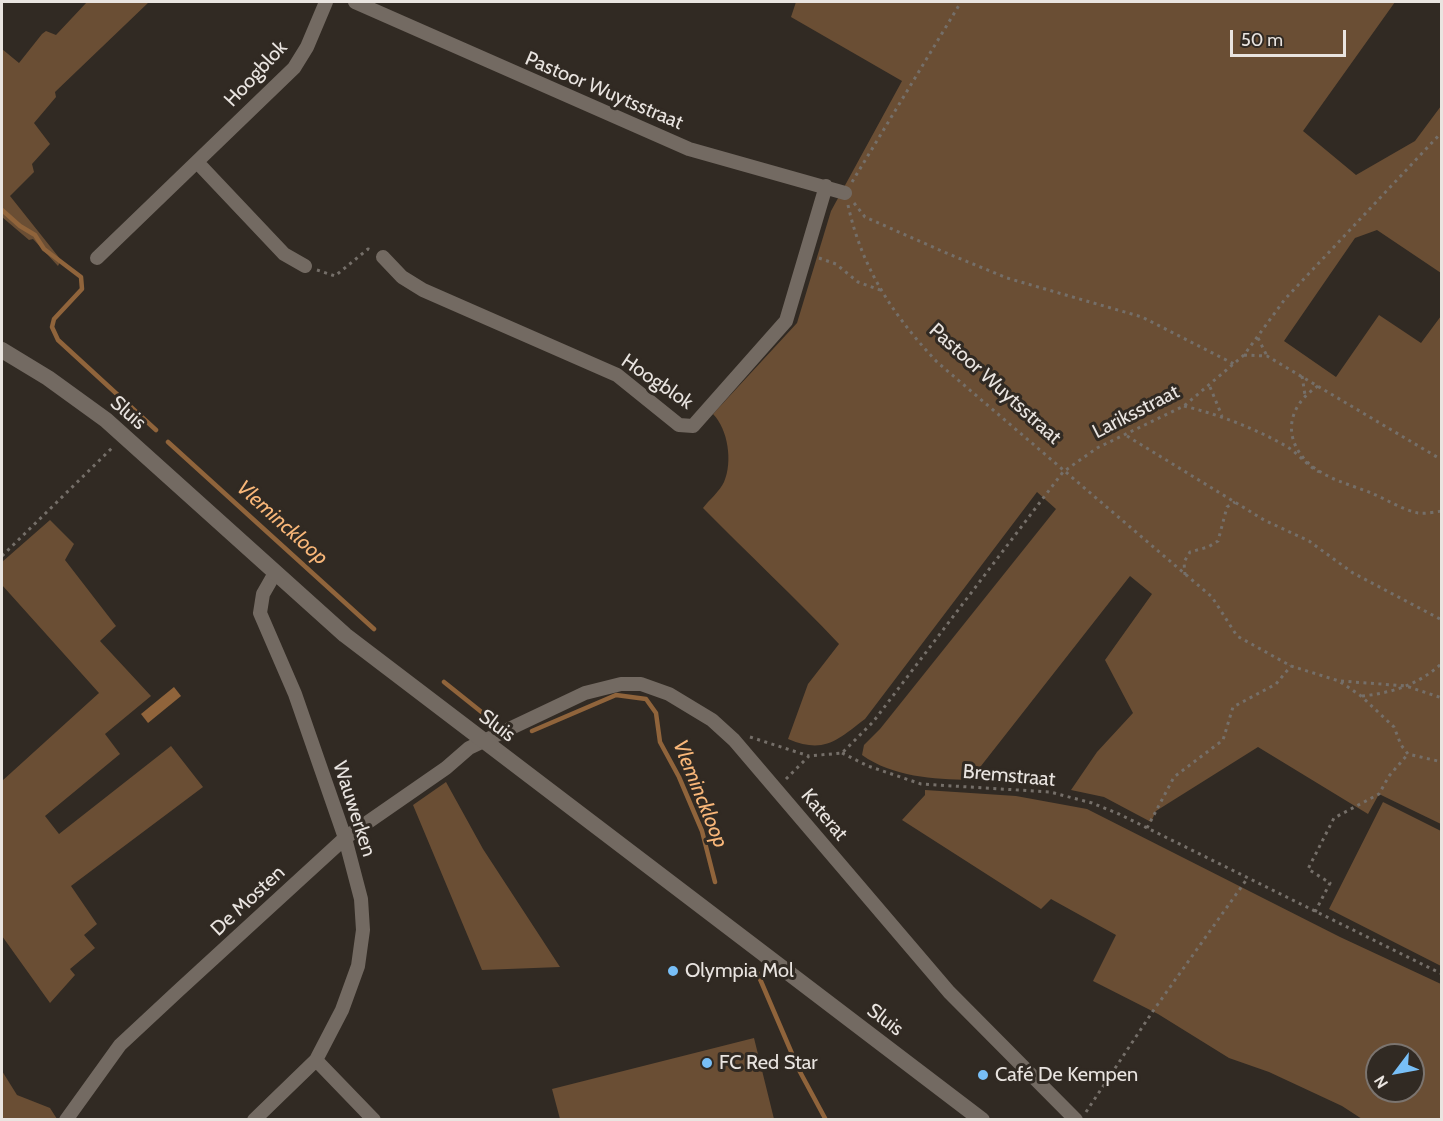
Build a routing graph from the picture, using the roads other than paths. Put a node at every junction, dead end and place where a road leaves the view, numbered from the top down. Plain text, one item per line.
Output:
1 (326, 2) edge
2 (355, 2) edge
3 (197, 162) junction
4 (826, 186) junction
5 (845, 193) road end
6 (383, 257) road end
7 (97, 258) dead end
8 (305, 266) road end
9 (2, 350) edge
10 (275, 573) junction
11 (483, 742) junction
12 (345, 838) junction
13 (316, 1060) junction
14 (66, 1119) edge
15 (254, 1119) edge
16 (374, 1119) edge
17 (982, 1119) edge
18 (1076, 1119) edge

1 - 3 street, Hoogblok
2 - 4 street, Pastoor Wuytsstraat
3 - 7 street, Hoogblok
3 - 8 street
4 - 5 street, Pastoor Wuytsstraat
4 - 6 street, Hoogblok
9 - 10 street, Sluis
10 - 11 street, Sluis
10 - 12 street, Wauwerken
11 - 12 street, De Mosten
11 - 17 street, Sluis
11 - 18 street, Katerat
12 - 13 street, Wauwerken
12 - 14 street, De Mosten
13 - 15 street, Wauwerken
13 - 16 street

